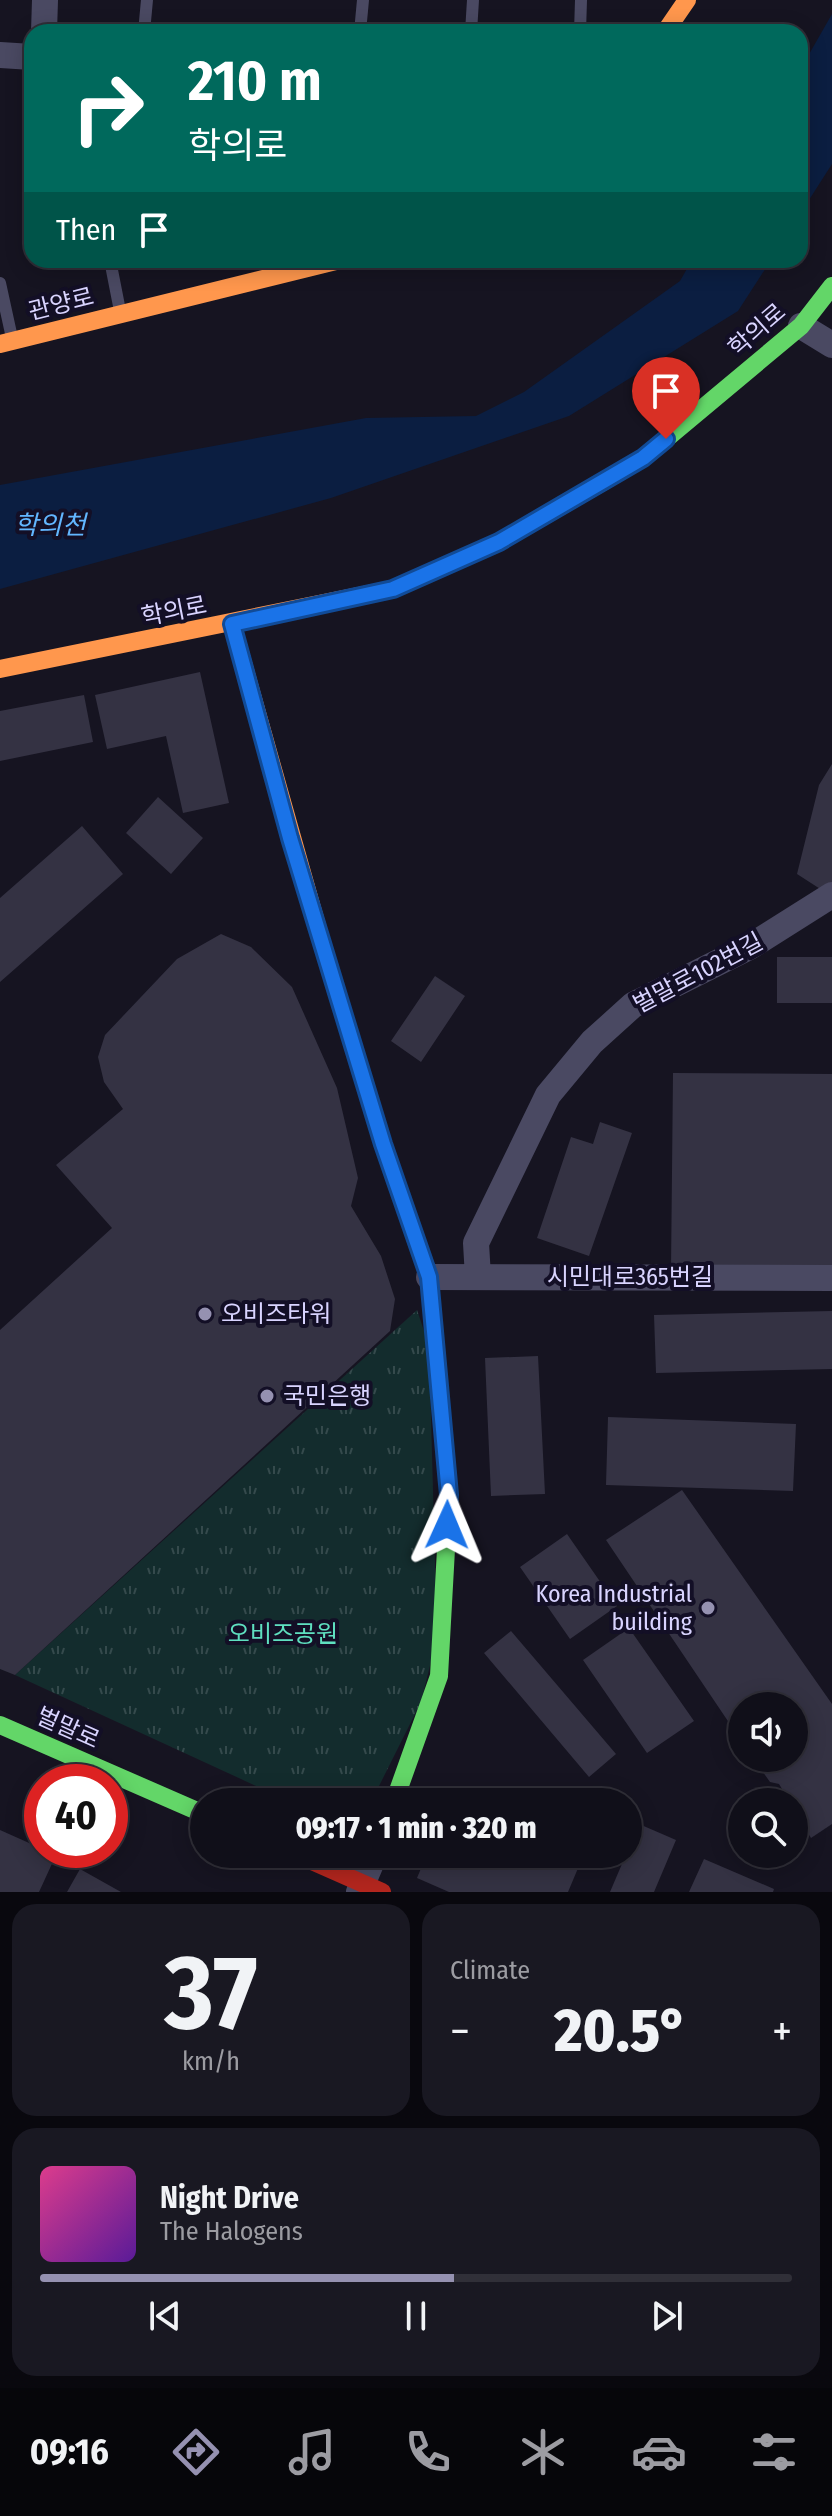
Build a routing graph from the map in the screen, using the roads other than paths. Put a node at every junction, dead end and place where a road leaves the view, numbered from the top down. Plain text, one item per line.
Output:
1 (45, 0) edge
2 (147, 0) edge
3 (363, 0) edge
4 (473, 0) edge
5 (581, 0) edge
6 (687, 0) edge
7 (44, 24) edge
8 (145, 24) edge
9 (361, 24) edge
10 (472, 24) edge
11 (580, 24) edge
12 (670, 24) edge
13 (0, 55) edge
14 (24, 56) edge
15 (112, 268) edge
16 (308, 268) edge
17 (0, 283) edge
18 (832, 286) edge
19 (121, 315) junction
20 (801, 326) junction
21 (6, 342) edge
22 (832, 345) edge
23 (232, 624) junction
24 (0, 669) edge
25 (832, 895) edge
26 (429, 1277) junction
27 (478, 1277) junction
28 (832, 1278) edge
29 (0, 1725) edge
30 (399, 1788) edge
31 (190, 1808) edge
32 (325, 1868) edge
33 (373, 1868) edge
34 (369, 1889) edge

1 - 7 street
2 - 8 lane
3 - 9 lane
4 - 10 lane
5 - 11 lane
6 - 12 street
13 - 14 street
15 - 19 lane, 관양로
16 - 19 street, 관양로
17 - 21 lane, 관양로
18 - 20 street, 학의로
19 - 21 street, 관양로
20 - 22 street
20 - 23 street, 학의로
23 - 24 street, 학의로
23 - 26 street
25 - 27 street, 벌말로102번길
26 - 27 street, 시민대로365번길
26 - 30 street
27 - 28 street, 시민대로365번길
29 - 31 street, 벌말로
32 - 34 street
33 - 34 street

